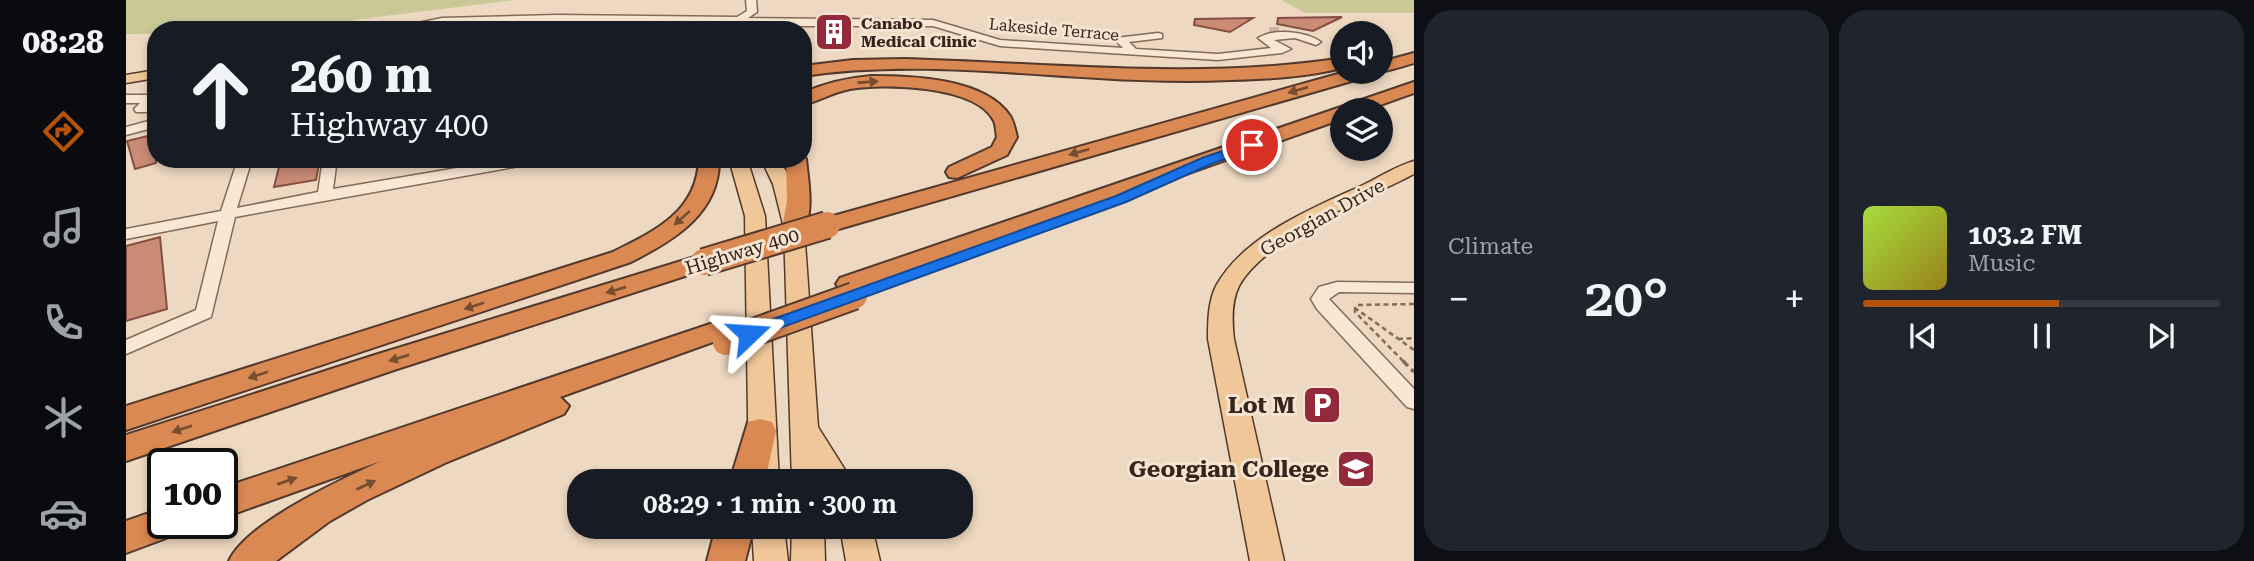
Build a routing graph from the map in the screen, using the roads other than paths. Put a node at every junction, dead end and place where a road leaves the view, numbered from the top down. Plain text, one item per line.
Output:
1 (751, 0) edge
2 (691, 20) joint
3 (738, 20) joint
4 (442, 21) edge
5 (812, 25) edge
6 (1283, 32) tunnel mouth
7 (1296, 35) junction
8 (1158, 36) dead end
9 (1316, 42) dead end
10 (1414, 49) edge
11 (1134, 52) junction
12 (1393, 53) edge
13 (1414, 58) edge
14 (1393, 64) edge
15 (1330, 65) edge
16 (812, 70) edge
17 (126, 79) edge
18 (1330, 81) edge
19 (147, 87) edge
20 (1414, 87) edge
21 (147, 91) edge
22 (126, 92) edge
23 (147, 92) edge
24 (812, 96) edge
25 (1383, 98) edge
26 (126, 99) edge
27 (126, 114) edge
28 (147, 115) edge
29 (1330, 117) edge
30 (147, 125) edge
31 (126, 131) edge
32 (242, 168) edge
33 (329, 168) edge
34 (483, 168) edge
35 (708, 168) edge
36 (741, 168) edge
37 (775, 168) edge
38 (797, 168) edge
39 (1412, 170) edge
40 (325, 195) junction
41 (228, 213) junction
42 (826, 221) junction
43 (794, 228) junction
44 (126, 234) edge
45 (704, 262) joint
46 (1414, 288) edge
47 (725, 335) junction
48 (126, 348) edge
49 (1408, 380) edge
50 (1414, 402) edge
51 (126, 418) edge
52 (760, 431) junction
53 (807, 431) junction
54 (126, 448) edge
55 (750, 469) edge
56 (763, 469) edge
57 (807, 469) edge
58 (829, 469) edge
59 (238, 498) edge
60 (147, 529) edge
61 (126, 537) edge
62 (732, 539) edge
63 (769, 539) edge
64 (808, 539) edge
65 (858, 539) edge
66 (248, 561) edge
67 (726, 561) edge
68 (771, 561) edge
69 (808, 561) edge
70 (863, 561) edge
71 (1267, 561) edge

1 - 3 street
2 - 3 street, Lakeside Terrace
2 - 4 street, Lakeside Terrace
5 - 11 street, Lakeside Terrace
6 - 7 street
7 - 9 street
7 - 11 street, Lakeside Terrace
8 - 11 street
10 - 12 highway
13 - 14 highway
15 - 16 highway
17 - 19 main road
18 -> 42 highway, Highway 400
20 - 25 highway
21 - 22 street
23 - 26 street
24 -> 42 highway
27 - 28 street
29 - 47 highway, bridge
30 - 31 street
32 - 41 street
33 - 40 street
34 - 40 street
35 -> 51 highway
36 - 52 main road
37 - 43 main road
38 - 43 highway
39 - 71 main road, Georgian Drive
40 - 41 street
41 - 44 street
41 - 48 street
42 - 45 highway, Highway 400, bridge
43 - 53 main road
45 -> 54 highway, Highway 400
46 - 49 street
59 -> 47 highway
66 -> 47 highway
49 - 50 street
52 - 55 highway
52 - 56 main road
53 - 57 main road
53 - 58 main road
60 - 61 highway
62 - 67 highway
63 - 68 main road
64 - 69 main road
65 - 70 main road

